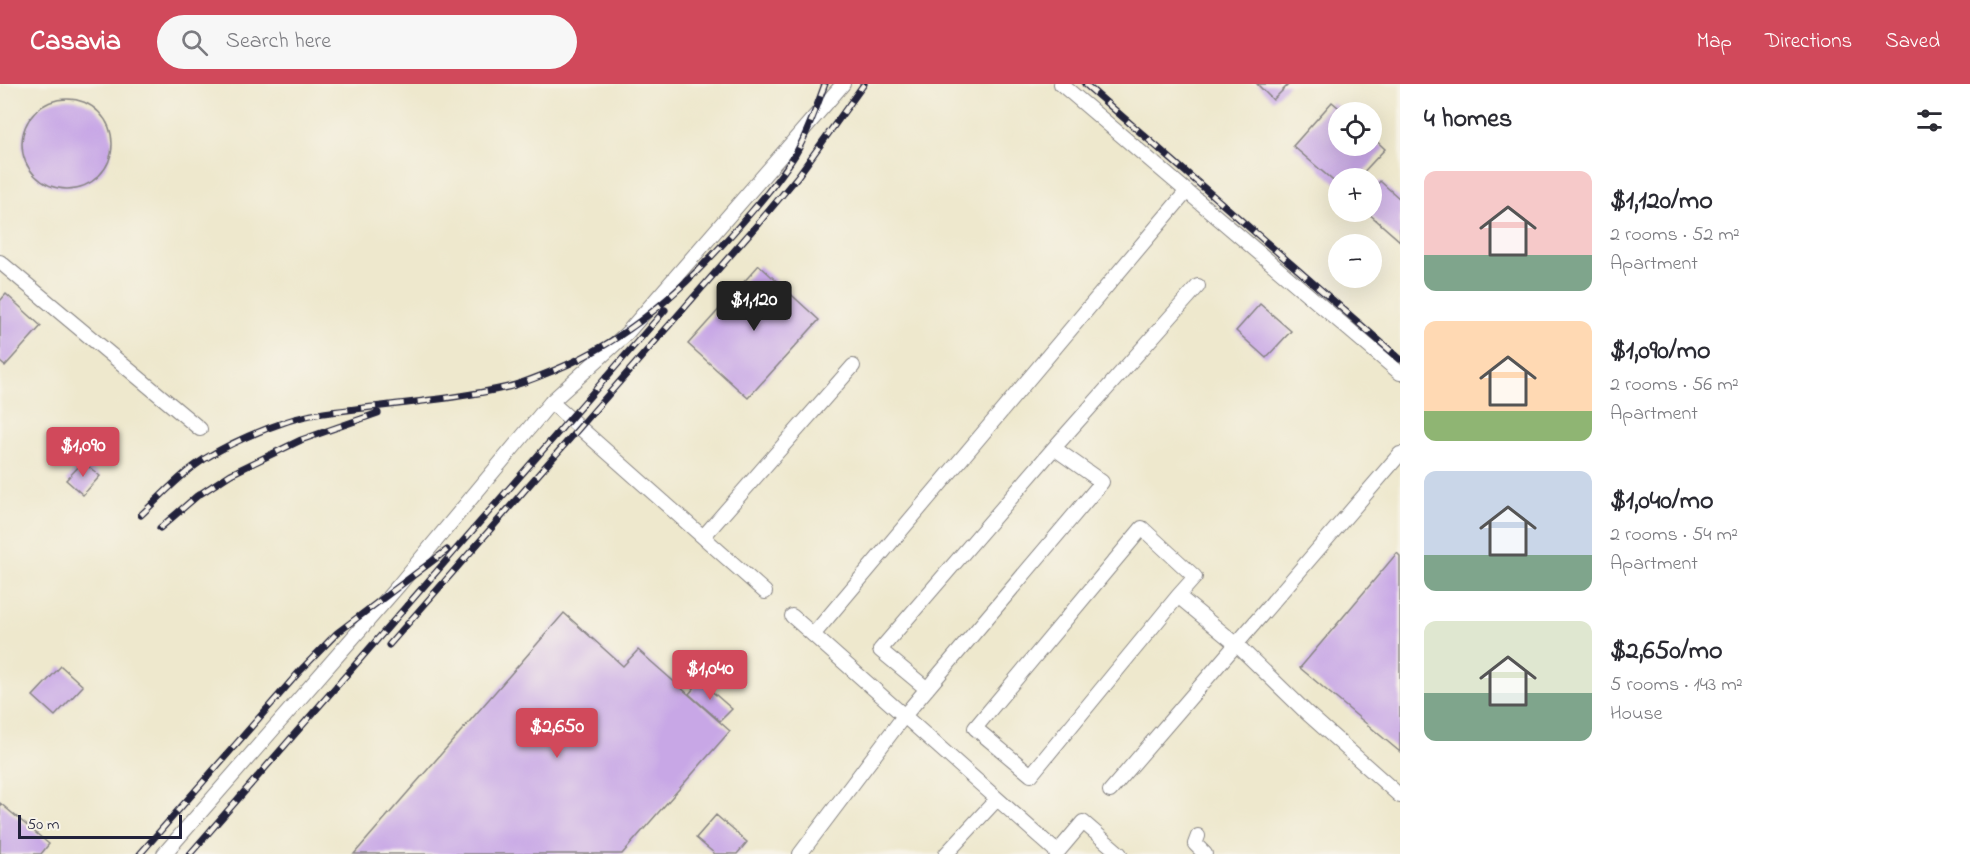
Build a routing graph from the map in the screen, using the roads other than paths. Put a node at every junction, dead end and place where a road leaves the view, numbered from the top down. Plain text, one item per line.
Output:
1 (843, 84) edge
2 (1061, 84) edge
3 (1187, 192) junction
4 (0, 262) edge
5 (1198, 286) dead end
6 (853, 366) dead end
7 (1400, 373) edge
8 (551, 402) junction
9 (200, 429) dead end
10 (1054, 448) junction
11 (1400, 454) edge
12 (704, 537) junction
13 (765, 592) dead end
14 (1178, 596) junction
15 (792, 616) dead end
16 (813, 635) junction
17 (1236, 644) junction
18 (927, 689) junction
19 (904, 716) junction
20 (1110, 791) dead end
21 (1400, 796) edge
22 (998, 799) junction
23 (1198, 836) dead end
24 (1056, 853) edge
25 (164, 854) edge
26 (800, 854) edge
27 (946, 854) edge
28 (1120, 854) edge
29 (1205, 854) edge

1 - 8 lane
2 - 3 lane
3 - 7 lane
3 - 16 lane
4 - 9 lane
5 - 10 lane
6 - 12 lane
8 - 12 lane
8 - 25 lane
10 - 18 lane
10 - 18 lane
11 - 17 lane
12 - 13 lane
14 - 14 lane
14 - 17 lane
15 - 16 lane
16 - 19 lane
17 - 20 lane
17 - 21 lane
18 - 19 lane
19 - 22 lane
19 - 26 lane
22 - 24 lane
22 - 27 lane
23 - 29 lane
24 - 28 lane

